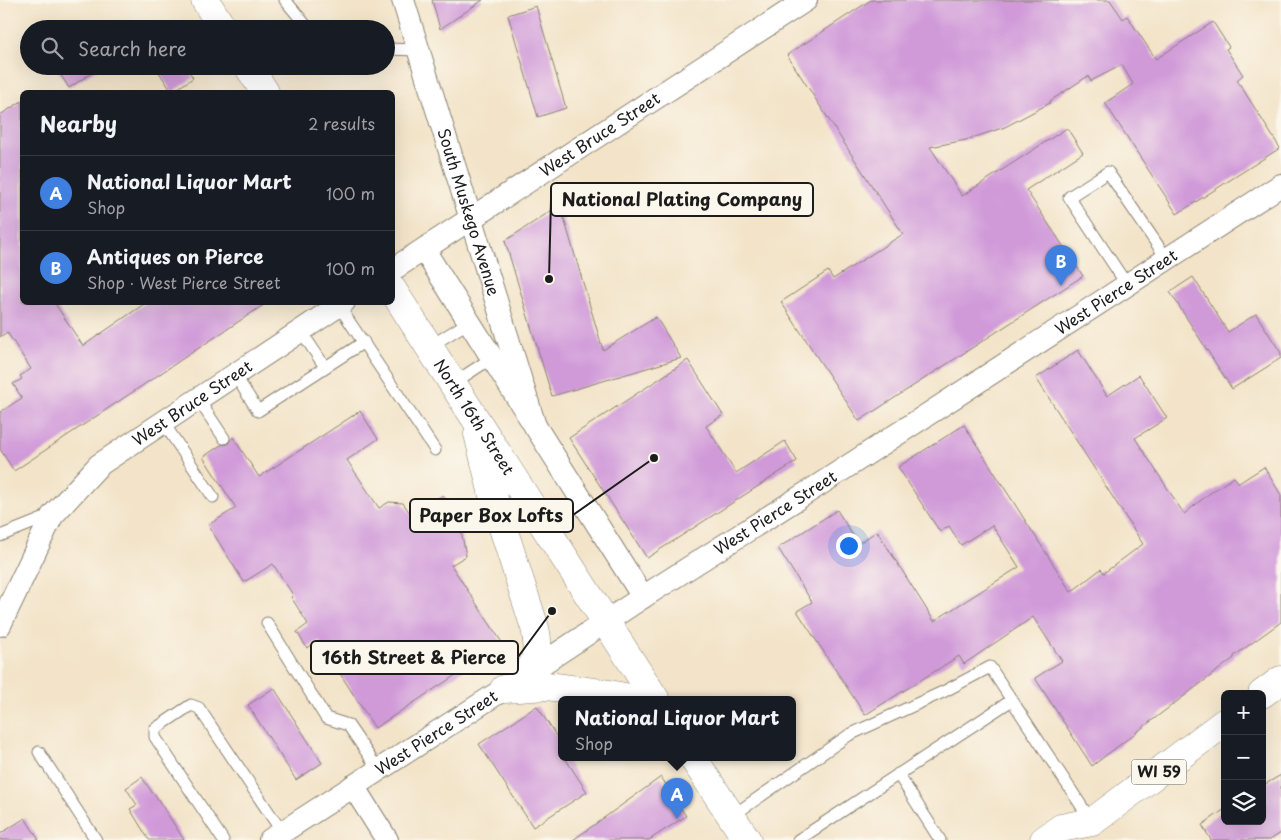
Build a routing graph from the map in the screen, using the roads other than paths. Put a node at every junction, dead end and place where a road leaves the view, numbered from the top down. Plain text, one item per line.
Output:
1 (205, 0) edge
2 (285, 0) edge
3 (402, 0) edge
4 (806, 0) edge
5 (217, 20) edge
6 (302, 20) edge
7 (395, 49) edge
8 (418, 50) junction
9 (254, 75) edge
10 (264, 90) edge
11 (1281, 185) edge
12 (470, 218) junction
13 (424, 250) junction
14 (1167, 259) junction
15 (395, 268) edge
16 (1127, 285) junction
17 (395, 294) edge
18 (340, 305) edge
19 (343, 305) edge
20 (469, 322) junction
21 (301, 331) junction
22 (364, 342) junction
23 (432, 345) dead end
24 (492, 358) junction
25 (325, 367) junction
26 (235, 375) junction
27 (458, 380) dead end
28 (198, 399) junction
29 (472, 411) junction
30 (163, 422) junction
31 (535, 426) junction
32 (224, 438) dead end
33 (435, 450) dead end
34 (213, 497) dead end
35 (52, 516) junction
36 (0, 536) edge
37 (643, 597) junction
38 (605, 621) junction
39 (267, 624) dead end
40 (0, 625) edge
41 (530, 670) junction
42 (1281, 680) edge
43 (504, 689) junction
44 (1266, 691) edge
45 (619, 696) edge
46 (653, 696) edge
47 (1012, 700) junction
48 (1221, 725) edge
49 (38, 752) dead end
50 (695, 761) edge
51 (378, 769) junction
52 (898, 774) junction
53 (353, 786) junction
54 (732, 816) junction
55 (1088, 831) edge
56 (276, 836) edge
57 (96, 840) edge
58 (223, 840) edge
59 (387, 840) edge
60 (747, 840) edge
61 (798, 840) edge
62 (940, 840) edge
63 (1044, 840) edge

1 - 5 main road
2 - 6 lane
3 - 8 street, South Muskego Avenue
4 - 12 street, West Bruce Street
7 - 8 lane
8 - 12 street, South Muskego Avenue
9 - 10 main road
11 - 14 street, West Pierce Street
12 - 13 street, West Bruce Street
12 - 31 street, South Muskego Avenue
13 - 15 street, West Bruce Street
13 - 20 street, South Muskego Avenue
14 - 16 street, West Pierce Street
14 - 16 lane
16 - 37 street, West Pierce Street
17 - 29 main road, North 16th Street
18 - 21 street, West Bruce Street
19 - 22 lane
20 - 23 lane
20 - 24 street, South Muskego Avenue
21 - 25 lane
21 - 26 street, West Bruce Street
22 - 25 lane
22 - 33 lane
24 - 27 lane
24 - 31 street, South Muskego Avenue
25 - 26 lane
26 - 28 street, West Bruce Street
28 - 30 street, West Bruce Street
28 - 32 lane
29 - 38 main road, North 16th Street
29 - 41 main road
30 - 34 lane
30 - 35 street, West Bruce Street
31 - 37 street, South Muskego Avenue
35 - 36 lane
35 - 40 street, West Bruce Street
37 - 38 street, West Pierce Street
38 - 41 street, West Pierce Street
38 - 46 main road, North 16th Street
39 - 51 lane
41 - 43 street, West Pierce Street
42 - 44 main road
43 - 45 main road
43 - 51 street, West Pierce Street
47 - 52 lane
47 - 54 lane
47 - 55 lane
48 - 55 main road, WI 59
49 - 57 lane
50 - 54 main road
51 - 53 street, West Pierce Street
52 - 61 lane
52 - 62 lane
53 - 56 street, West Pierce Street
53 - 59 street
54 - 60 main road
55 - 63 main road, WI 59
56 - 58 lane

